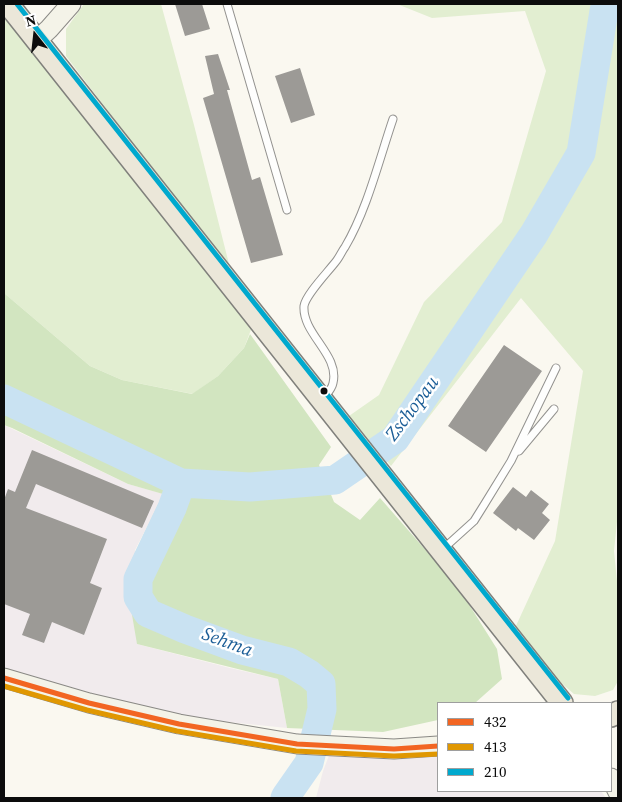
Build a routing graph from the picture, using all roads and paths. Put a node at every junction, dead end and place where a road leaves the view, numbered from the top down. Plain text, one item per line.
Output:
1 (8, 4) edge
2 (71, 4) edge
3 (226, 4) edge
4 (36, 40) junction
5 (393, 119) dead end
6 (287, 210) dead end
7 (556, 368) dead end
8 (322, 400) junction
9 (554, 409) dead end
10 (511, 461) junction
11 (441, 551) junction
12 (4, 678) edge
13 (561, 702) edge
14 (437, 746) edge
15 (612, 780) edge
16 (618, 792) edge

1 - 4 main road
2 - 4 main road
3 - 6 lane
4 - 8 main road
5 - 8 lane
7 - 10 lane
8 - 11 main road
9 - 10 lane
10 - 11 lane
11 - 13 main road
12 - 14 main road
15 - 16 main road

